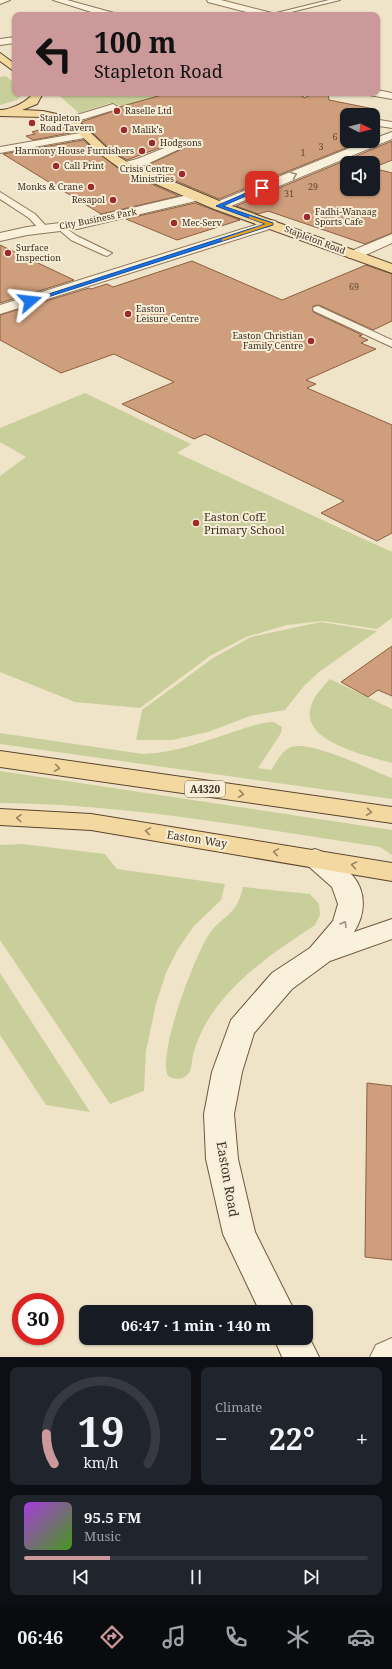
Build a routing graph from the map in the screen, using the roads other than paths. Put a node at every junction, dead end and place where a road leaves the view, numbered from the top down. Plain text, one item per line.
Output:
1 (6, 0) edge
2 (58, 0) edge
3 (211, 0) edge
4 (337, 0) edge
5 (0, 1) edge
6 (100, 12) edge
7 (258, 12) edge
8 (283, 12) edge
9 (0, 38) edge
10 (12, 39) edge
11 (12, 40) edge
12 (0, 42) edge
13 (0, 56) edge
14 (12, 66) edge
15 (380, 94) edge
16 (36, 96) edge
17 (392, 96) edge
18 (60, 106) dead end
19 (113, 107) dead end
20 (2, 113) edge
21 (71, 120) junction
22 (380, 123) edge
23 (392, 125) edge
24 (86, 135) junction
25 (392, 135) edge
26 (184, 143) dead end
27 (0, 150) edge
28 (125, 166) junction
29 (0, 195) edge
30 (196, 197) junction
31 (218, 206) junction
32 (271, 224) junction
33 (60, 227) junction
34 (44, 228) junction
35 (0, 238) edge
36 (392, 238) edge
37 (107, 253) dead end
38 (354, 255) junction
39 (392, 269) edge
40 (318, 309) dead end
41 (0, 310) edge
42 (392, 344) edge
43 (0, 759) edge
44 (392, 815) edge
45 (0, 817) edge
46 (315, 858) junction
47 (392, 872) edge
48 (392, 929) edge
49 (320, 955) junction
50 (274, 1305) edge
51 (295, 1345) edge
52 (392, 1355) edge
53 (301, 1357) edge
54 (388, 1357) edge

1 - 5 street
2 - 6 street
3 - 7 street
4 - 8 lane
9 - 10 street
11 - 12 street
13 - 14 main road
15 - 17 street
16 - 20 main road
18 - 21 main road, Stapleton Road
19 - 21 street
20 - 21 main road
21 - 24 main road, Stapleton Road
22 - 23 street
24 - 27 street
24 - 28 main road, Stapleton Road
31 -> 25 street
26 - 28 street
28 - 30 main road, Stapleton Road
29 - 34 lane
30 - 31 main road, Stapleton Road
30 - 33 street, City Business Park
31 - 32 main road, Stapleton Road
32 - 38 main road, Stapleton Road
32 - 41 street
33 - 34 street, City Business Park
33 - 37 lane
34 - 35 street, City Business Park
36 - 38 street
38 - 39 main road, Stapleton Road
40 - 42 lane
43 -> 44 main road, A4320
46 -> 45 main road, Easton Way
47 -> 46 main road, Easton Way
49 -> 46 street, Easton Road
48 - 49 street, Easton Road
49 - 50 street, Easton Road
51 - 53 street
52 - 54 street

